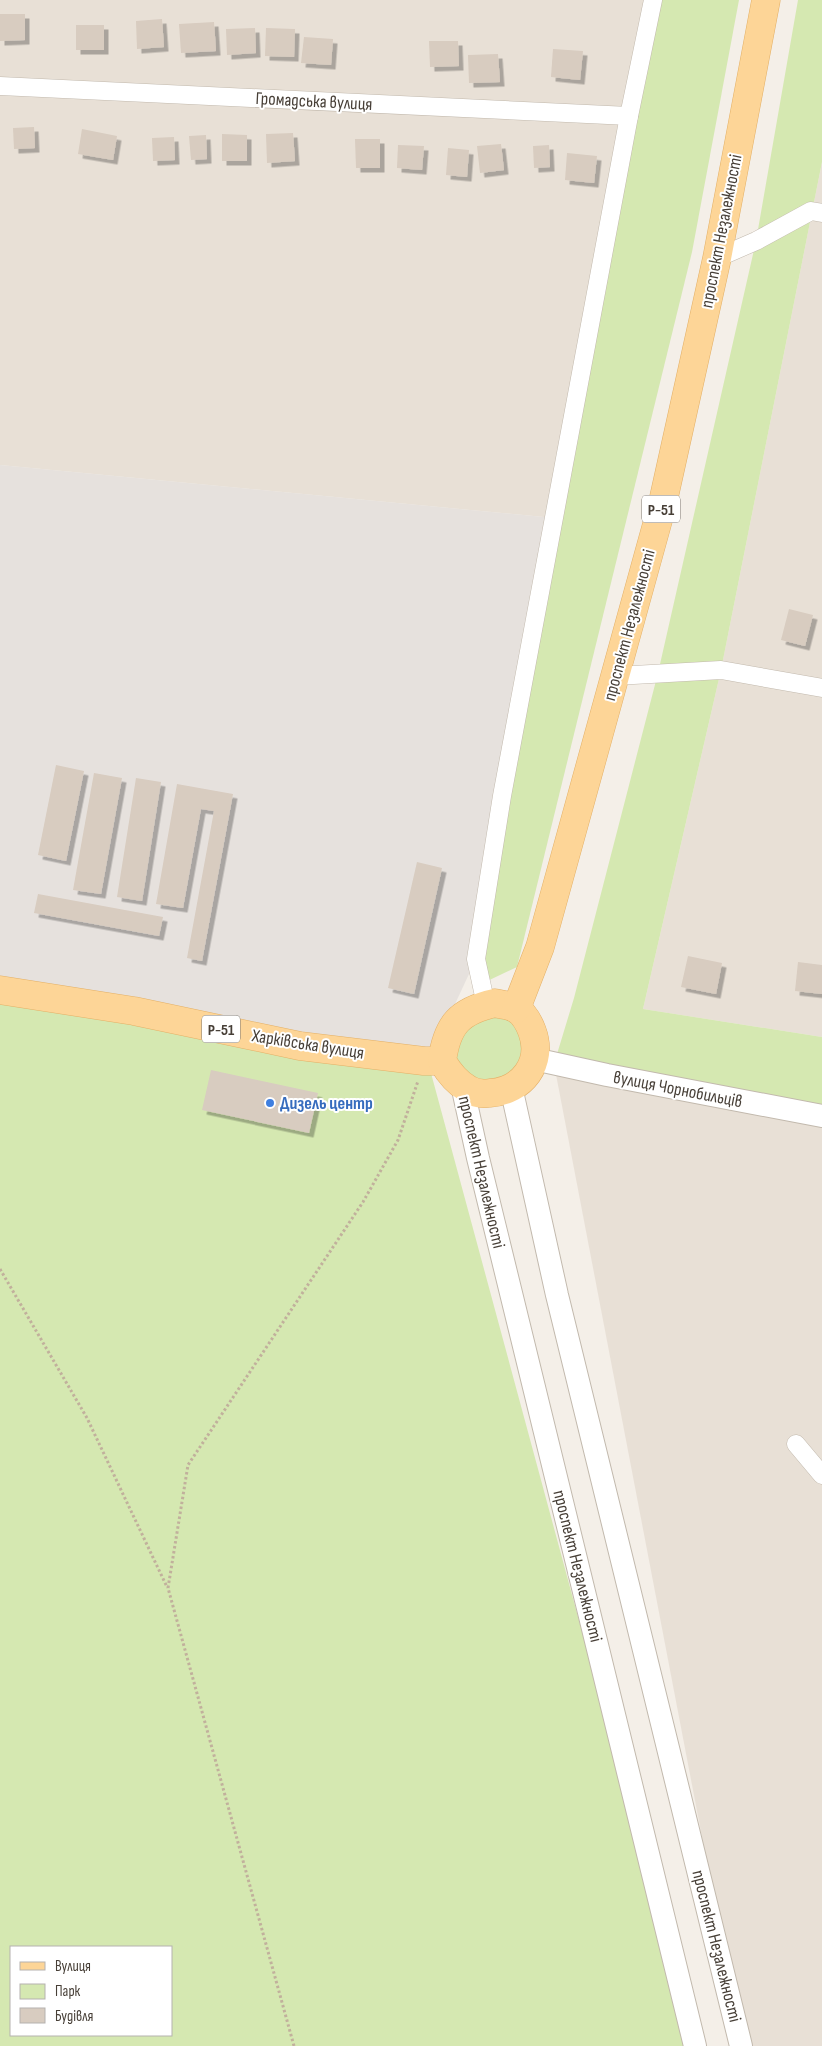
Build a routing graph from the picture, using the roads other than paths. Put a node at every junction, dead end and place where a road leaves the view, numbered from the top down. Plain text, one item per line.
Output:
1 (653, 0) edge
2 (766, 0) edge
3 (0, 86) edge
4 (629, 116) junction
5 (822, 213) edge
6 (717, 258) junction
7 (616, 676) junction
8 (822, 688) edge
9 (0, 990) edge
10 (486, 1005) junction
11 (516, 1009) junction
12 (534, 1059) junction
13 (433, 1061) junction
14 (462, 1085) junction
15 (511, 1087) junction
16 (822, 1116) edge
17 (796, 1444) dead end
18 (822, 1476) edge
19 (695, 2046) edge
20 (741, 2046) edge

1 - 4 street
2 - 6 main road, проспект Незалежності / Р-51
3 - 4 street, Громадська вулиця
4 - 10 street
5 - 6 street
6 - 7 main road, проспект Незалежності / Р-51
7 - 8 street
7 - 11 main road, проспект Незалежності / Р-51
9 - 13 main road, Харківська вулиця / Р-51
10 - 11 main road
10 - 13 main road
11 - 12 main road
12 - 15 main road
12 - 16 street, вулиця Чорнобильців
13 - 14 main road
14 - 15 main road
14 - 19 street, проспект Незалежності
15 - 20 street, проспект Незалежності
17 - 18 street

